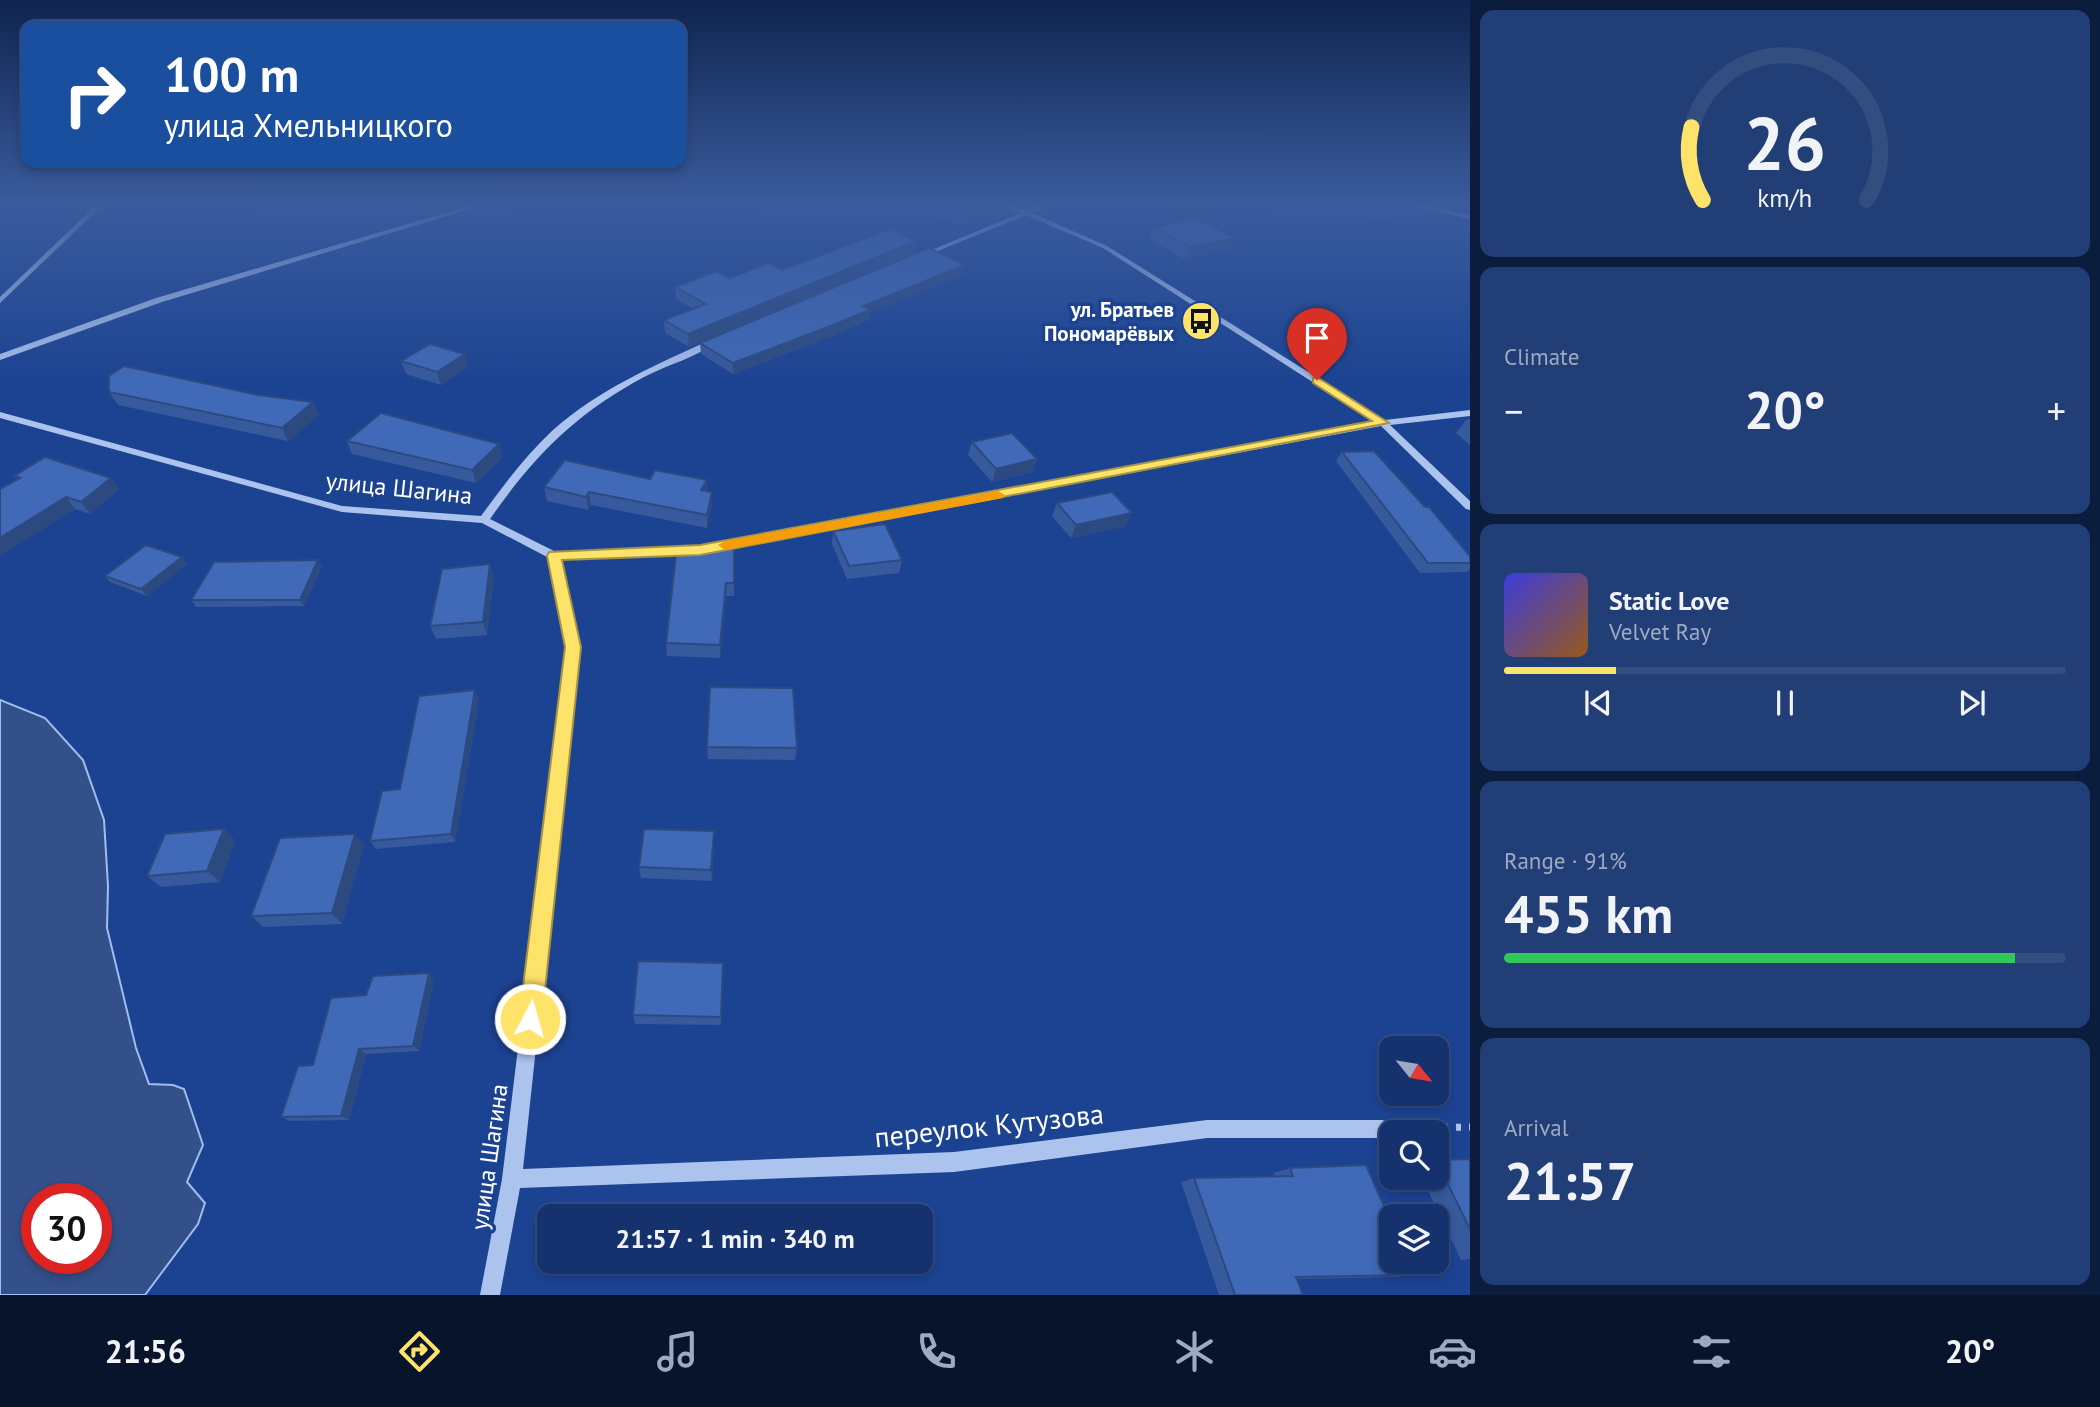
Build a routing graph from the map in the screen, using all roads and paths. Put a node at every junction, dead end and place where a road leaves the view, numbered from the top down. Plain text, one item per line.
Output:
1 (39, 263) edge
2 (283, 263) edge
3 (1131, 263) edge
4 (0, 301) edge
5 (724, 337) edge
6 (0, 357) edge
7 (1470, 413) edge
8 (0, 415) edge
9 (1383, 423) junction
10 (1470, 507) edge
11 (485, 520) junction
12 (554, 556) junction
13 (1449, 1128) edge
14 (1470, 1128) edge
15 (1379, 1129) edge
16 (512, 1179) junction
17 (491, 1295) edge

1 - 4 street
2 - 6 street
3 - 9 street
5 - 11 street
7 - 9 street
8 - 11 street, улица Шагина
9 - 10 street
9 - 12 street
11 - 12 street, улица Шагина
12 - 16 street, улица Шагина
13 - 14 path
15 - 16 street, переулок Кутузова
16 - 17 street, улица Шагина

